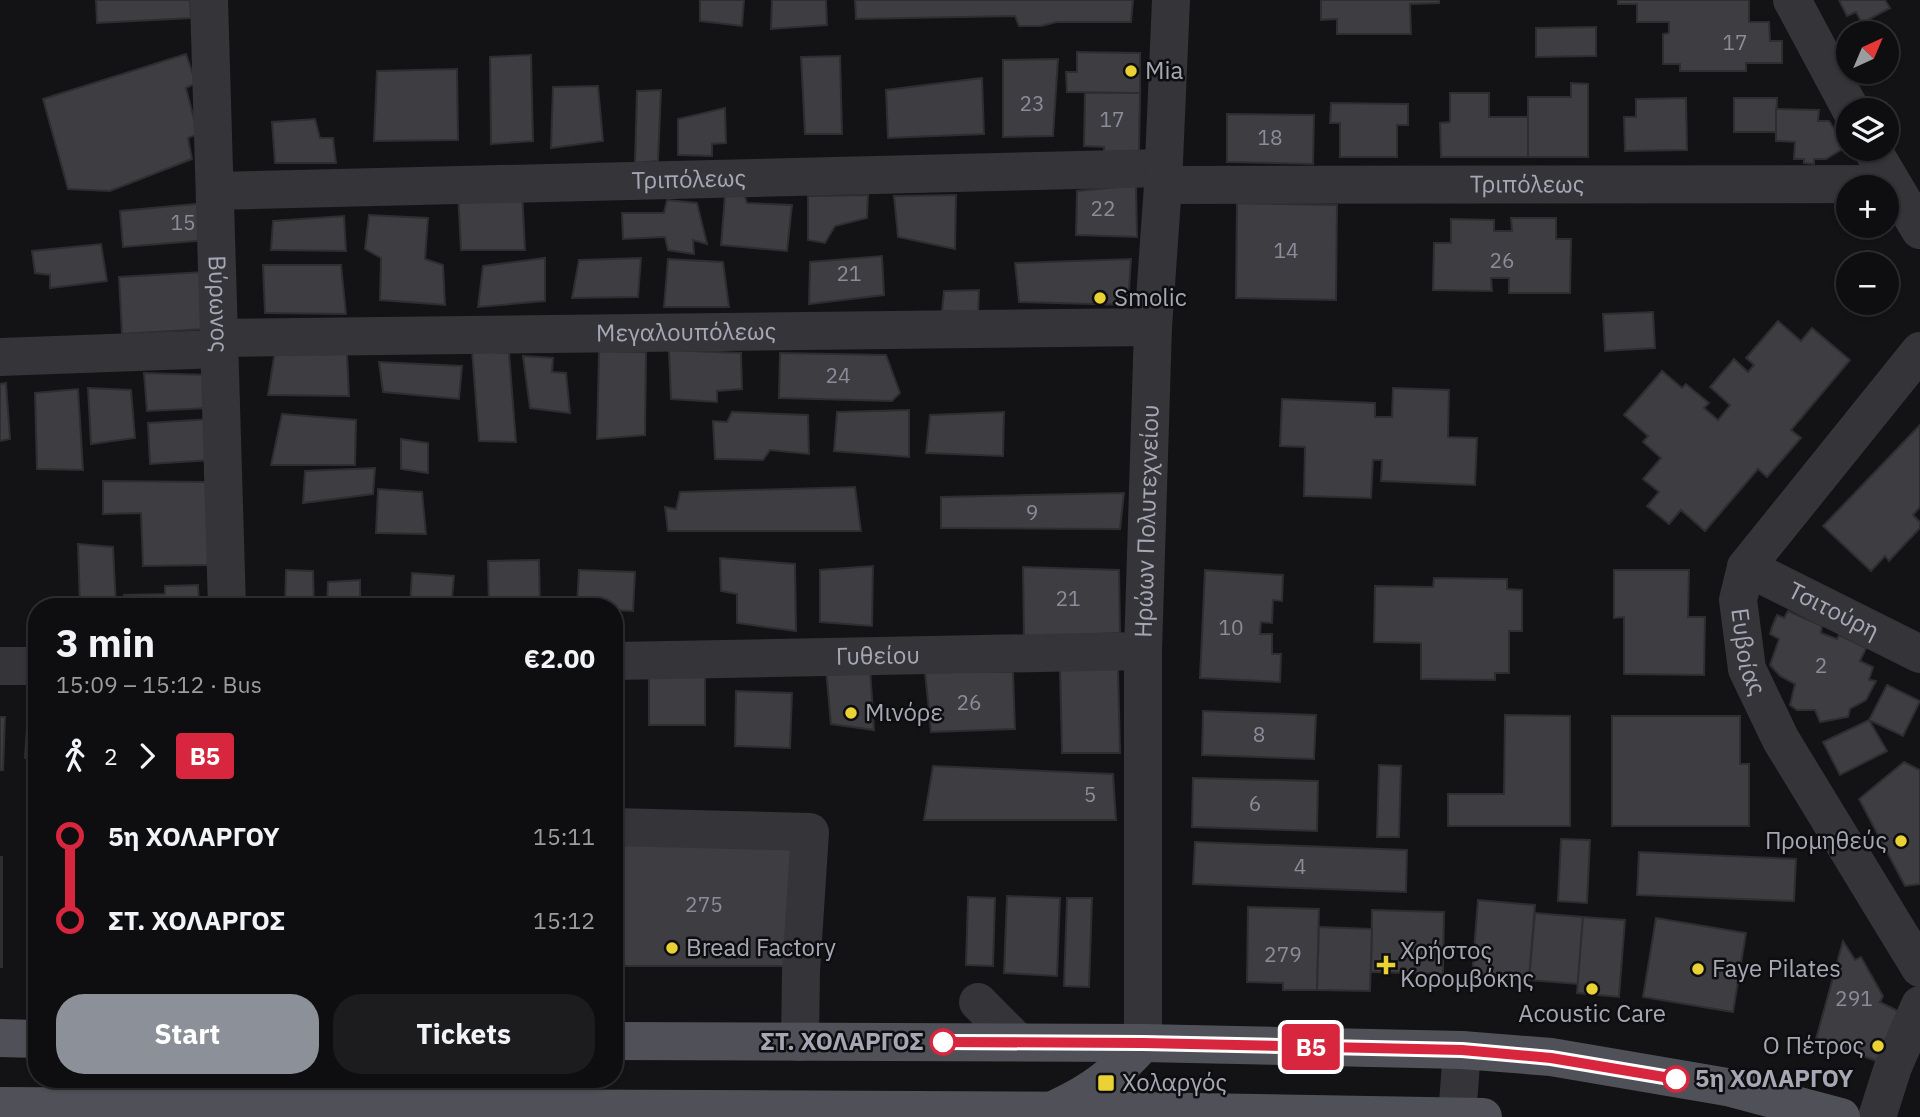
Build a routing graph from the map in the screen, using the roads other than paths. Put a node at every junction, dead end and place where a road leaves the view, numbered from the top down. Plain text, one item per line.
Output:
1 (209, 0) edge
2 (1171, 0) edge
3 (1792, 0) edge
4 (1845, 98) edge
5 (1163, 176) junction
6 (1836, 183) edge
7 (215, 191) junction
8 (1899, 197) edge
9 (1920, 230) edge
10 (1153, 327) junction
11 (219, 344) junction
12 (1920, 351) edge
13 (0, 357) edge
14 (1746, 567) junction
15 (228, 598) edge
16 (1143, 651) junction
17 (1920, 654) edge
18 (623, 661) edge
19 (0, 666) edge
20 (28, 666) edge
21 (623, 827) edge
22 (1920, 968) edge
23 (978, 1002) dead end
24 (1920, 1006) edge
25 (0, 1038) edge
26 (28, 1039) edge
27 (623, 1041) edge
28 (800, 1042) junction
29 (1018, 1042) junction
30 (1143, 1043) junction
31 (1462, 1050) junction
32 (148, 1101) edge
33 (0, 1106) edge
34 (1050, 1111) junction
35 (1466, 1116) edge
36 (1841, 1117) edge
37 (1877, 1117) edge

1 - 7 street, Βύρωνος
2 - 5 street, Ηρώων Πολυτεχνείου
3 - 4 street
5 - 6 street, Τριπόλεως
5 - 7 street, Τριπόλεως
5 - 10 street, Ηρώων Πολυτεχνείου
7 - 11 street, Βύρωνος
8 - 9 street
10 - 11 street, Μεγαλουπόλεως
10 - 16 street, Ηρώων Πολυτεχνείου
11 - 13 street, Μεγαλουπόλεως
11 - 15 street, Βύρωνος
12 - 14 street, Ευβοίας
14 - 17 street, Τσιτούρη
14 - 22 street, Ευβοίας
16 - 18 street, Γυθείου
16 - 30 street, Ηρώων Πολυτεχνείου
19 - 20 street
21 - 28 street
23 - 29 street
24 - 37 street
25 - 26 main road
27 - 28 main road
28 - 29 main road
29 - 30 main road
30 - 31 main road
30 - 34 main road
31 - 35 street
31 - 36 main road
32 - 33 main road
32 - 34 main road
34 - 35 main road

